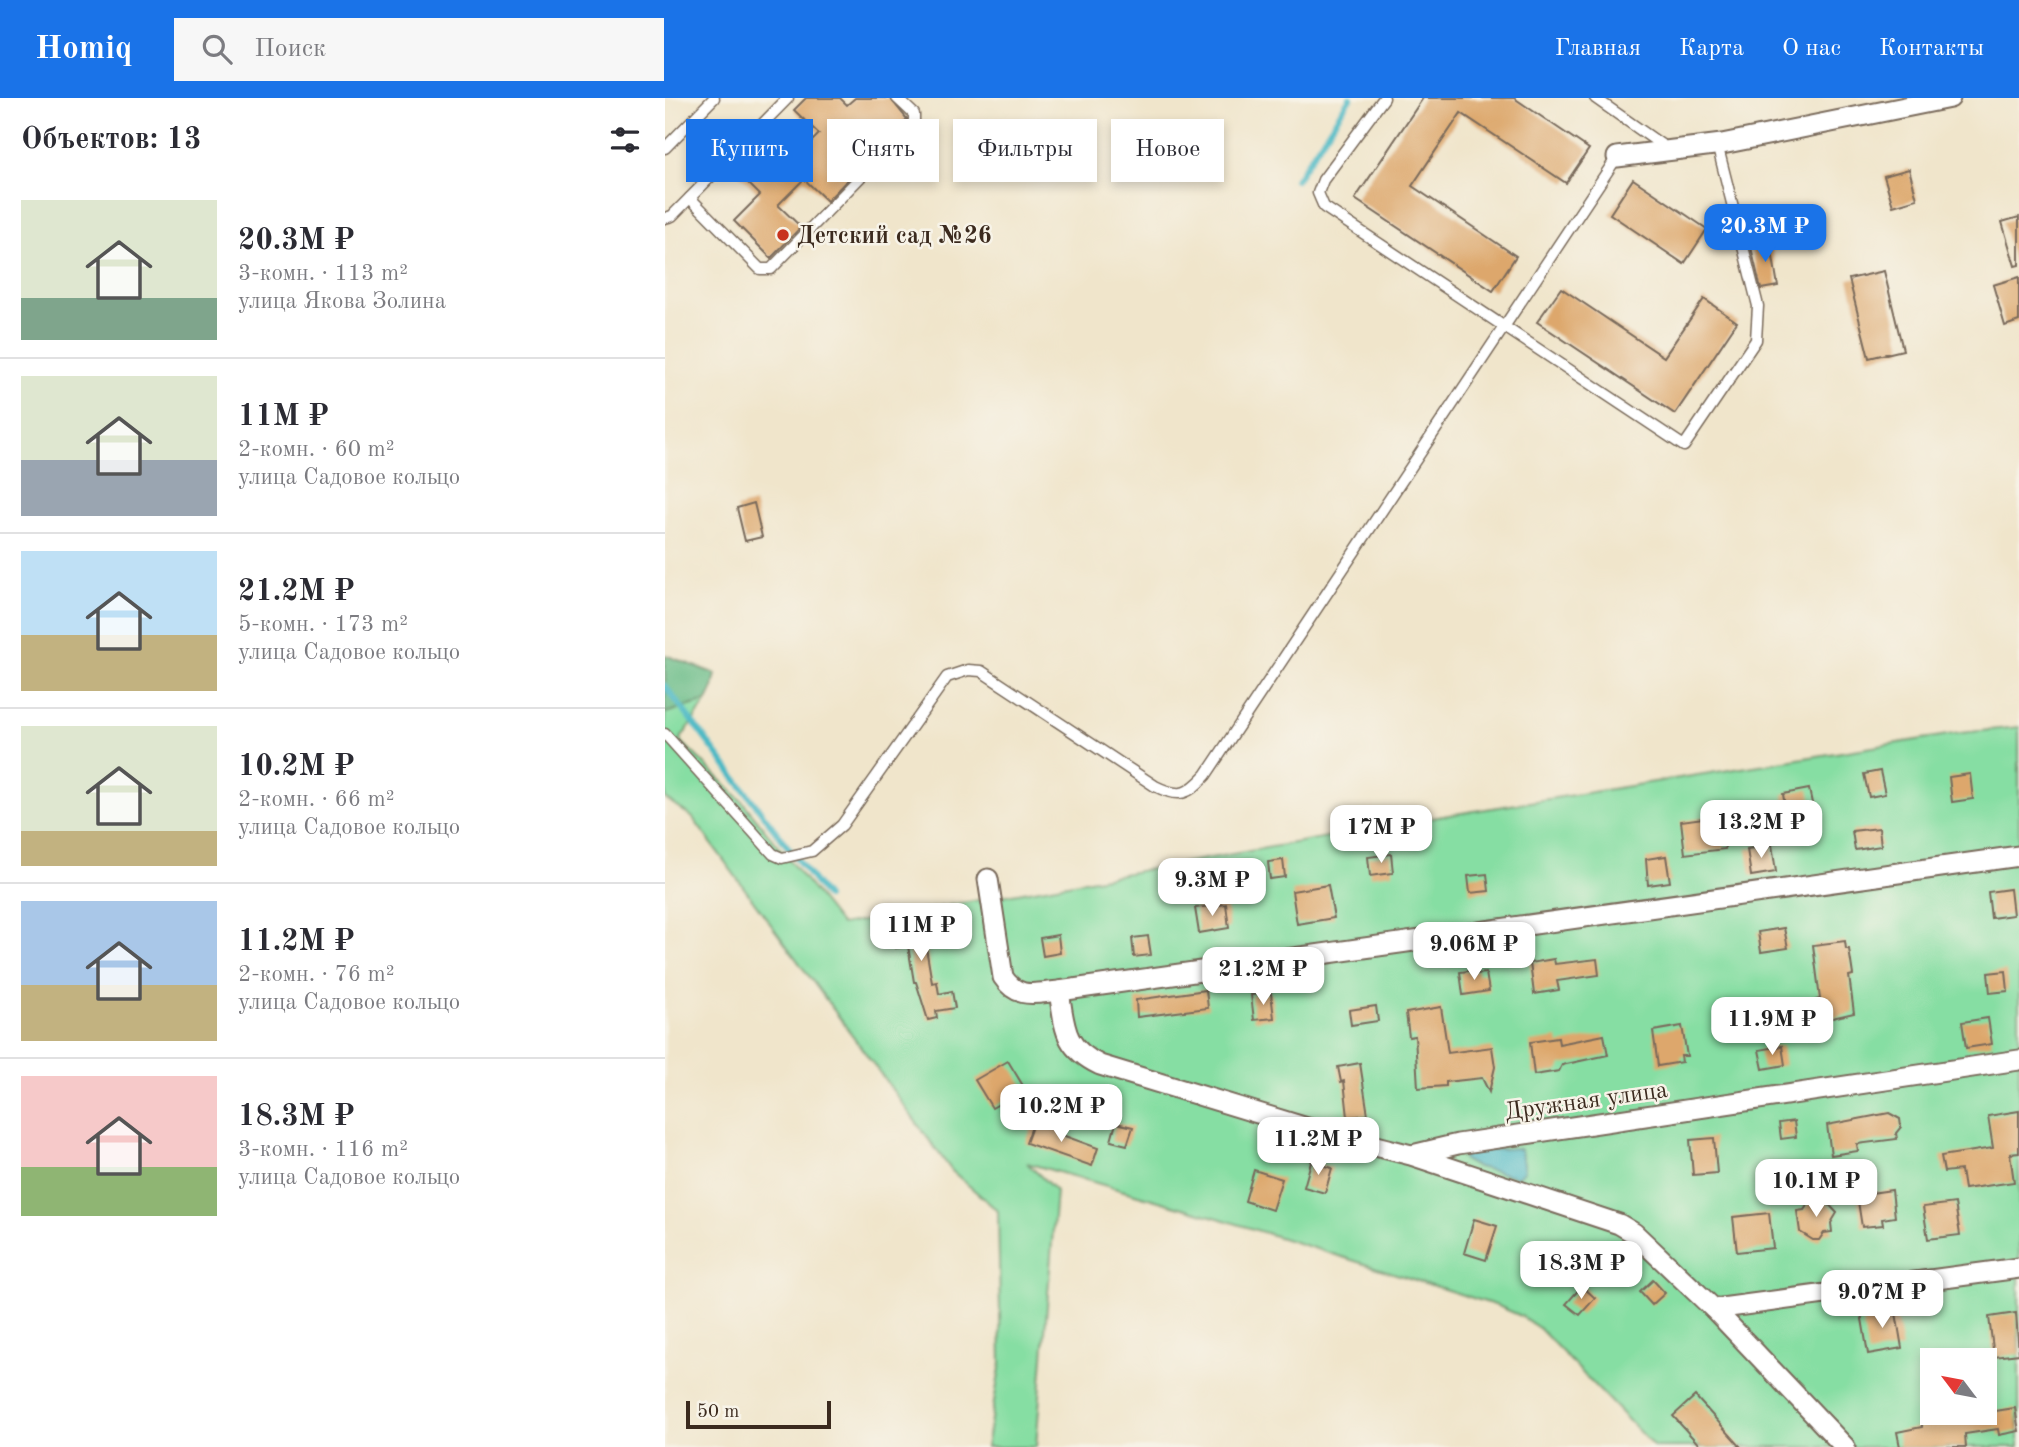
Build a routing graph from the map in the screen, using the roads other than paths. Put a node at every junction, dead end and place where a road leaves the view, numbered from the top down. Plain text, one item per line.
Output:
1 (714, 98) edge
2 (788, 98) edge
3 (897, 98) edge
4 (1384, 98) edge
5 (1595, 98) edge
6 (1949, 98) edge
7 (1717, 144) junction
8 (665, 148) edge
9 (1669, 150) junction
10 (1617, 157) joint
11 (690, 198) junction
12 (665, 218) edge
13 (1505, 328) junction
14 (665, 734) edge
15 (2019, 856) edge
16 (988, 879) dead end
17 (1059, 991) junction
18 (2019, 1060) edge
19 (1411, 1155) junction
20 (2019, 1268) edge
21 (1714, 1309) junction
22 (1845, 1447) edge

1 - 8 lane
2 - 11 lane
3 - 11 lane
4 - 13 lane
5 - 9 lane
6 - 7 street
7 - 9 street
7 - 13 lane
9 - 10 street
10 - 13 lane
11 - 12 lane
13 - 14 lane
15 - 17 street
16 - 17 street
17 - 19 street
18 - 19 street, Дружная улица
19 - 21 street
20 - 21 street
21 - 22 street

